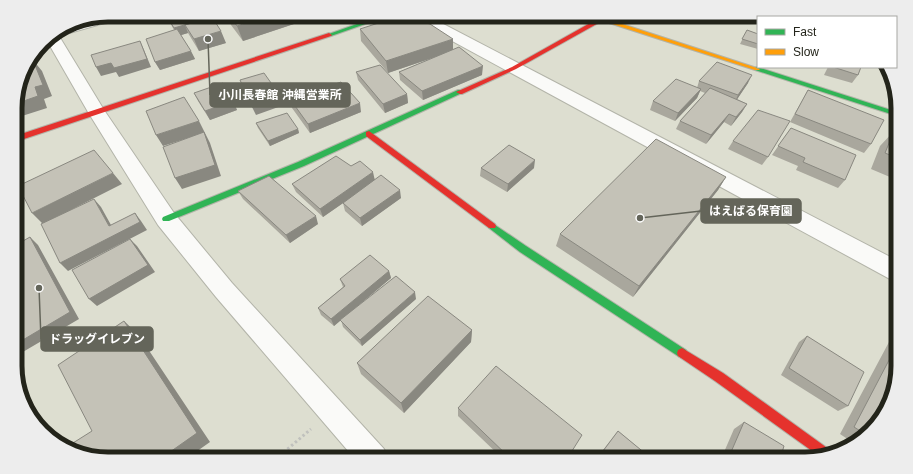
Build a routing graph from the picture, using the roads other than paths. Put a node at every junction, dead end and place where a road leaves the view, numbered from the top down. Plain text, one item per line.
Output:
1 (367, 22) edge
2 (427, 22) edge
3 (596, 22) edge
4 (610, 22) edge
5 (54, 40) edge
6 (514, 68) junction
7 (97, 112) junction
8 (891, 112) edge
9 (369, 134) junction
10 (22, 137) edge
11 (166, 219) junction
12 (891, 268) edge
13 (821, 450) edge
14 (368, 452) edge

1 - 7 street
2 - 6 street
3 - 6 street
4 - 8 street
5 - 7 street
6 - 9 street
6 - 12 street
7 - 10 street
7 - 11 street
9 - 11 street
9 - 13 street
11 - 14 street

